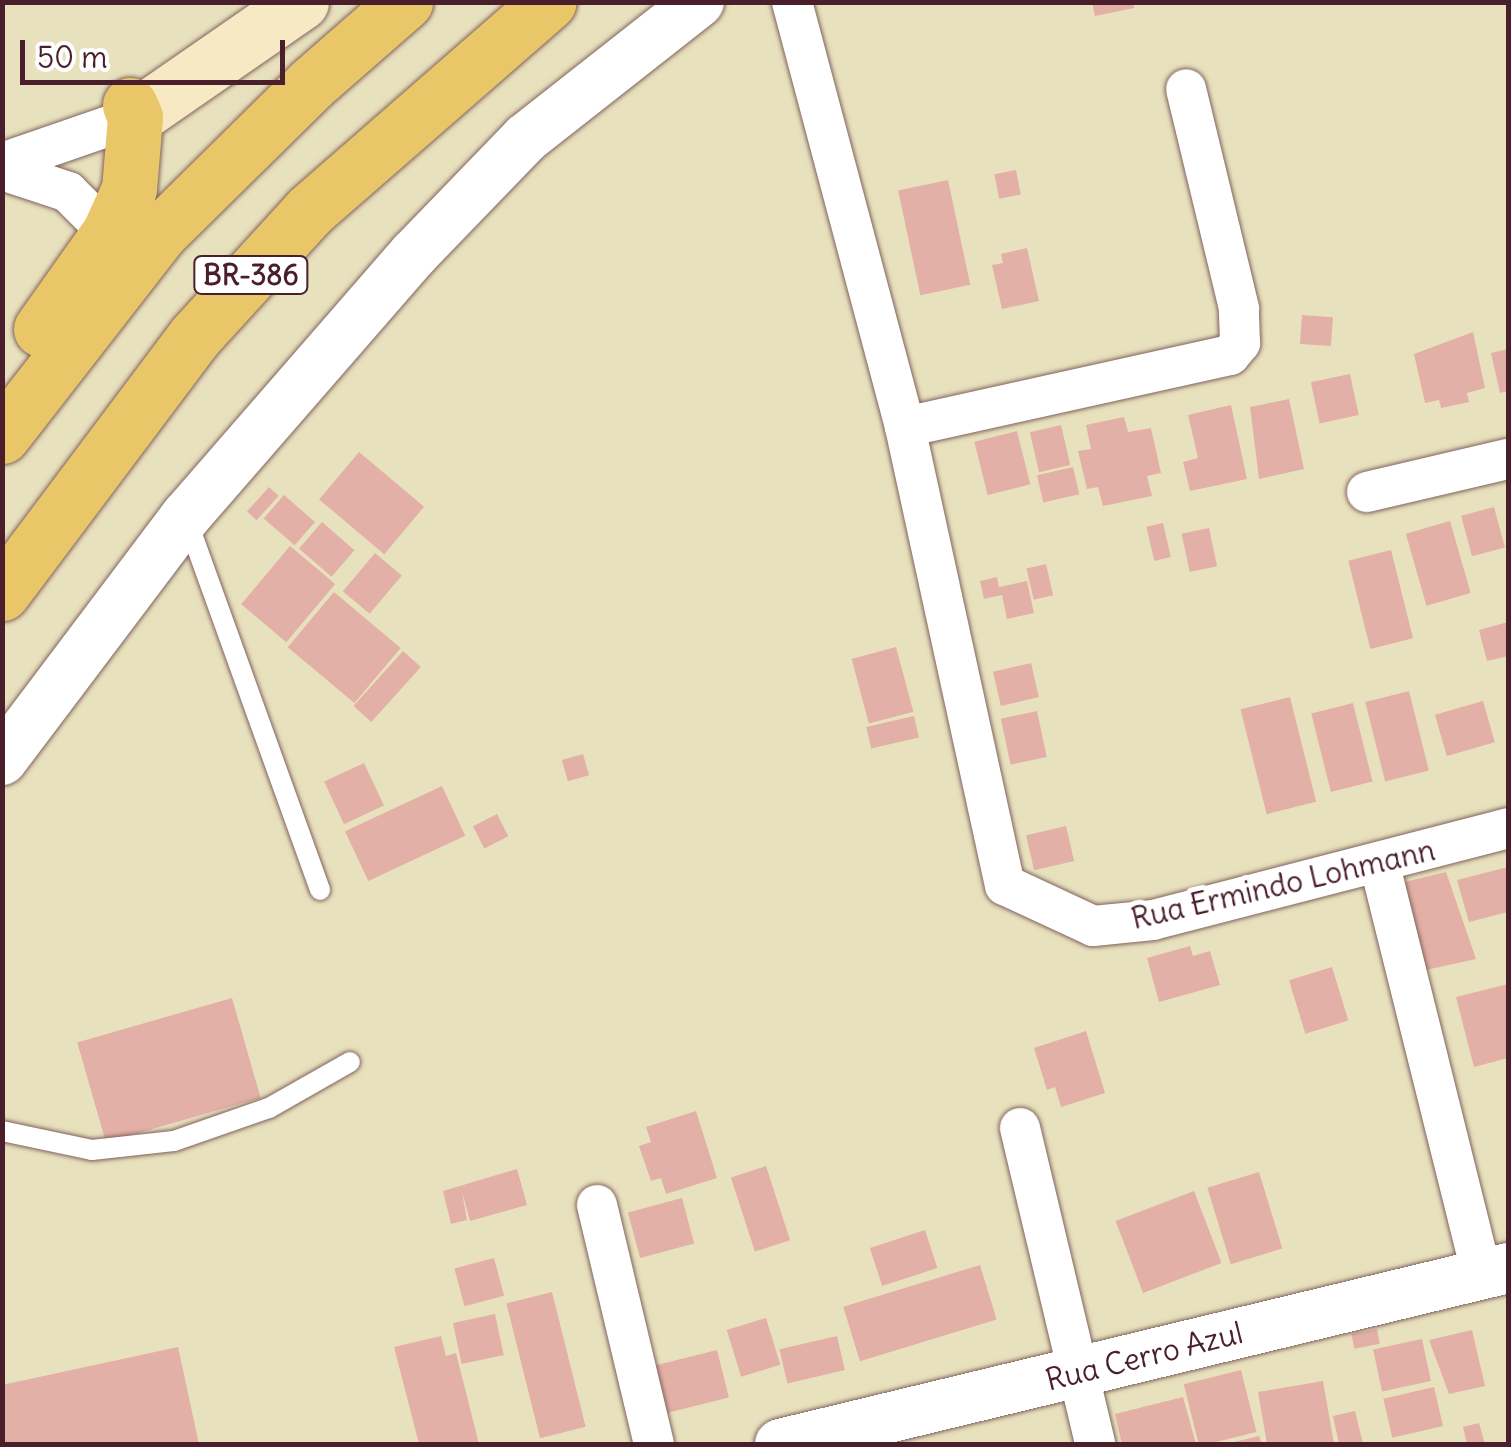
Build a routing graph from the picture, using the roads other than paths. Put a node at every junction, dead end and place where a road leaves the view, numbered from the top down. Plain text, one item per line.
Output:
1 (264, 2) edge
2 (300, 2) edge
3 (406, 2) edge
4 (549, 2) edge
5 (699, 2) edge
6 (792, 2) edge
7 (1186, 89) dead end
8 (132, 111) junction
9 (2, 153) edge
10 (2, 167) edge
11 (109, 232) junction
12 (2, 380) edge
13 (904, 427) junction
14 (2, 436) edge
15 (1508, 459) edge
16 (1367, 492) dead end
17 (186, 516) junction
18 (2, 593) edge
19 (2, 760) edge
20 (1508, 828) edge
21 (1378, 862) junction
22 (320, 890) dead end
23 (350, 1062) dead end
24 (1020, 1128) dead end
25 (2, 1131) edge
26 (597, 1204) dead end
27 (1496, 1271) edge
28 (1078, 1372) junction
29 (654, 1444) edge
30 (780, 1444) edge
31 (1095, 1444) edge

1 - 8 main road
2 - 8 main road
3 - 14 highway, BR-386
4 - 18 highway, BR-386
5 - 17 street
6 - 13 street
7 - 13 street
8 - 9 street
8 - 10 street
8 - 11 highway
10 - 11 street
11 - 12 highway
13 - 21 street, Rua Ermindo Lohmann
15 - 16 street
17 - 19 street
17 - 22 lane
20 - 21 street, Rua Ermindo Lohmann
21 - 27 street
23 - 25 lane
24 - 28 street
26 - 29 street
27 - 28 street, Rua Cerro Azul
28 - 30 street, Rua Cerro Azul
28 - 31 street

